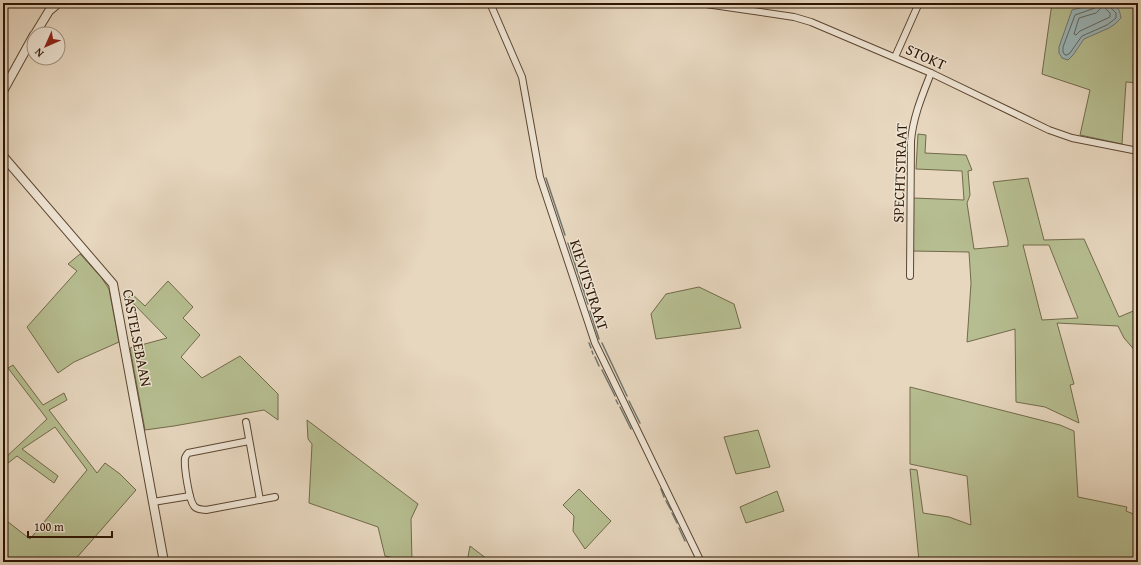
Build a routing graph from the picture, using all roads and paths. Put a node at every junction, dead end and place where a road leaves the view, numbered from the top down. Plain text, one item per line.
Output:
1 (56, 3) edge
2 (490, 3) edge
3 (699, 3) edge
4 (919, 3) edge
5 (50, 7) edge
6 (39, 26) edge
7 (26, 49) edge
8 (895, 57) junction
9 (931, 73) junction
10 (3, 91) edge
11 (1138, 151) edge
12 (3, 156) edge
13 (910, 276) dead end
14 (246, 422) dead end
15 (249, 441) junction
16 (190, 496) junction
17 (275, 497) dead end
18 (260, 500) junction
19 (153, 502) junction
20 (164, 562) edge
21 (701, 562) edge

1 - 5 street
2 - 21 street, KIEVITSTRAAT
3 - 8 street, STOKT
4 - 8 street
5 - 6 street
7 - 10 street
8 - 9 street, STOKT
9 - 11 street, STOKT
9 - 13 street, SPECHTSTRAAT
12 - 19 street, CASTELSEBAAN
14 - 15 street
15 - 16 street
15 - 18 street
16 - 18 street
16 - 19 street
17 - 18 street
19 - 20 street, CASTELSEBAAN

